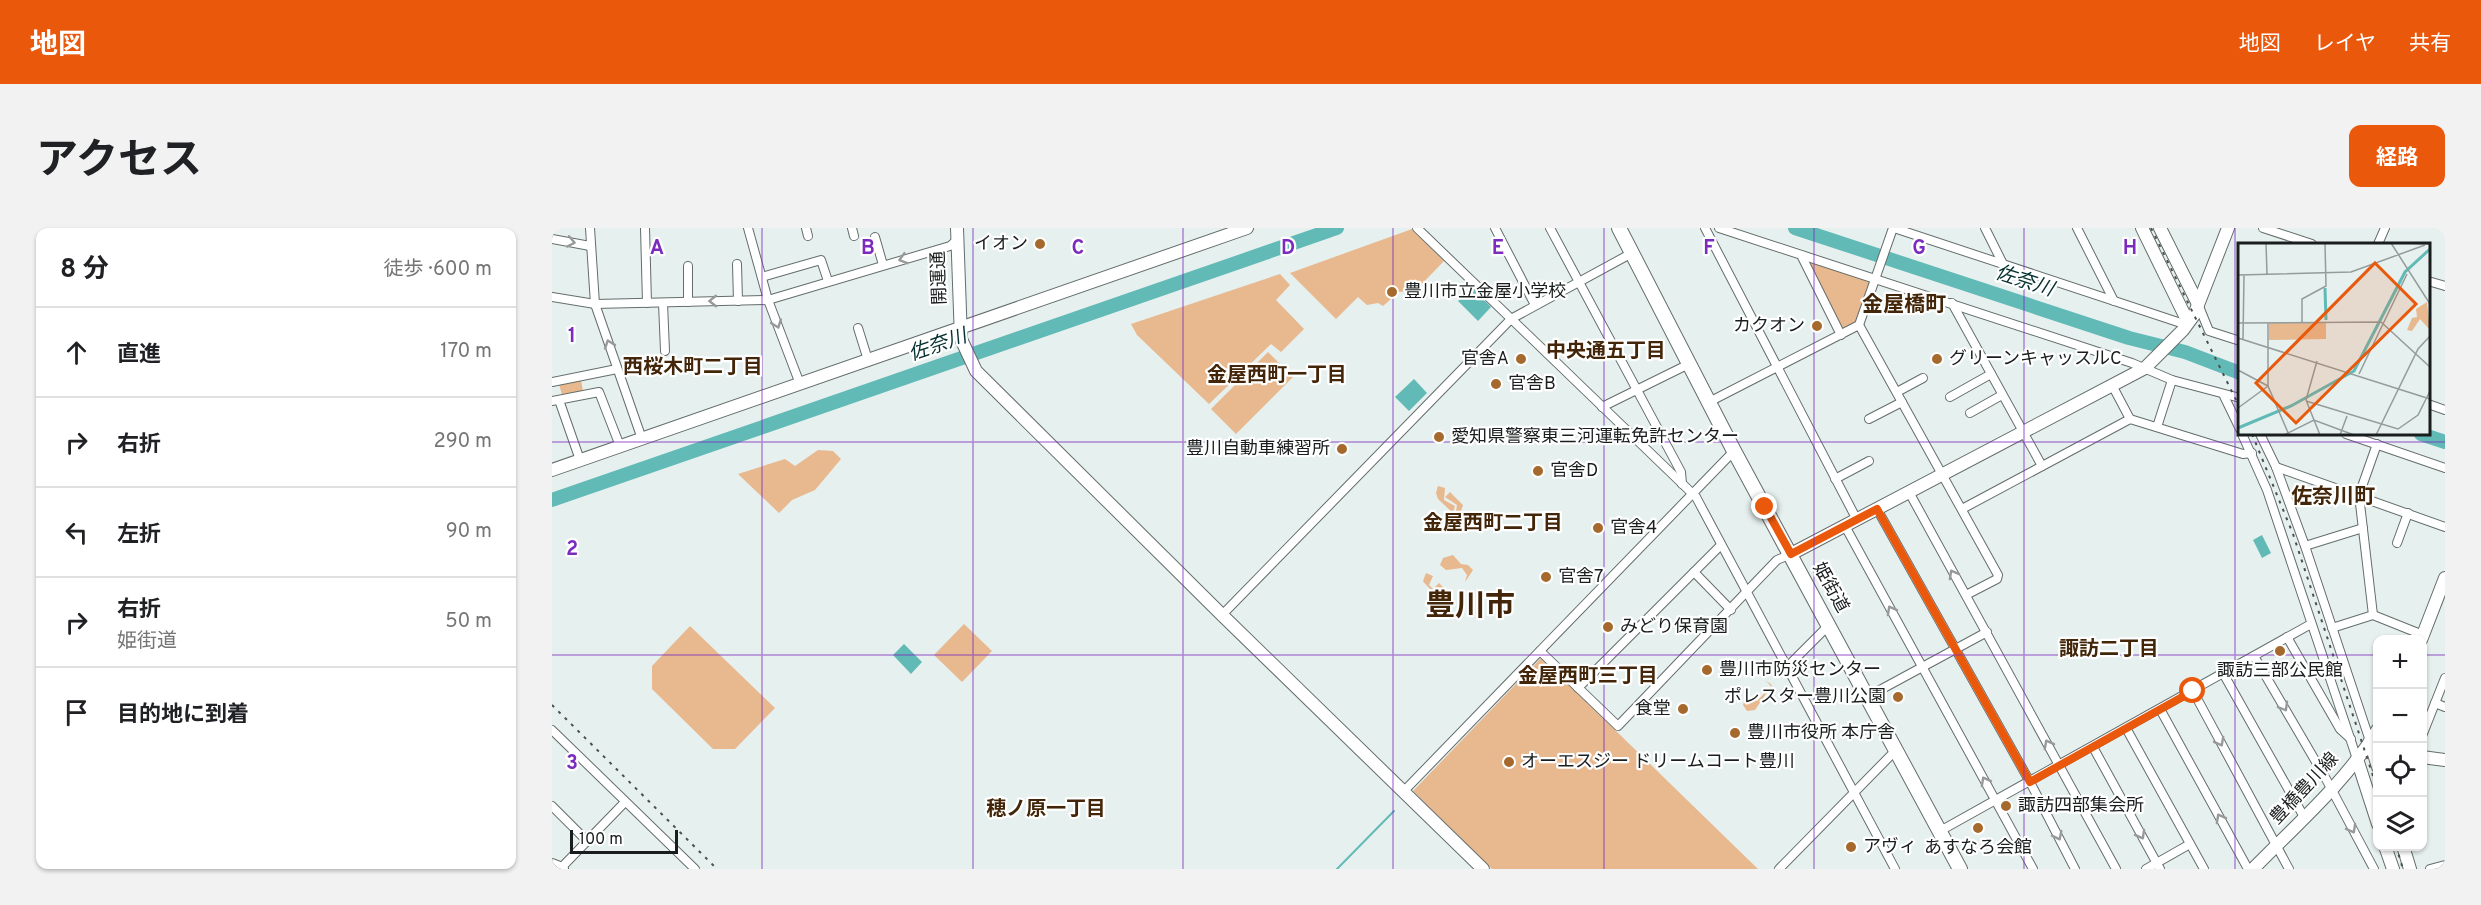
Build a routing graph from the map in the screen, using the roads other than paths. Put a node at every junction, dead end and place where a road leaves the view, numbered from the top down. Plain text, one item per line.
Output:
1 (590, 228) edge
2 (645, 228) edge
3 (748, 228) edge
4 (1244, 228) edge
5 (1417, 228) edge
6 (1495, 228) edge
7 (1550, 228) edge
8 (1620, 228) edge
9 (1705, 228) edge
10 (1719, 228) edge
11 (1894, 228) edge
12 (1985, 228) edge
13 (2077, 228) edge
14 (2142, 228) edge
15 (2160, 228) edge
16 (2228, 228) edge
17 (2263, 228) edge
18 (2385, 228) edge
19 (957, 234) edge
20 (875, 237) dead end
21 (552, 239) edge
22 (2309, 243) edge
23 (2378, 243) edge
24 (590, 246) junction
25 (1632, 254) junction
26 (1801, 255) junction
27 (736, 264) dead end
28 (2003, 264) junction
29 (884, 265) junction
30 (688, 266) dead end
31 (1877, 275) junction
32 (762, 277) junction
33 (828, 281) junction
34 (1579, 282) junction
35 (2430, 282) edge
36 (2445, 286) edge
37 (552, 297) edge
38 (768, 300) junction
39 (738, 301) junction
40 (2114, 301) junction
41 (688, 302) junction
42 (647, 303) junction
43 (663, 303) junction
44 (1952, 303) junction
45 (595, 304) junction
46 (1535, 304) junction
47 (2198, 304) junction
48 (1511, 320) junction
49 (1859, 325) junction
50 (2185, 326) junction
51 (960, 327) junction
52 (858, 328) dead end
53 (1841, 335) junction
54 (2238, 340) edge
55 (665, 351) dead end
56 (2161, 353) junction
57 (868, 360) junction
58 (1689, 364) junction
59 (2145, 368) junction
60 (617, 369) junction
61 (1776, 369) junction
62 (1991, 374) junction
63 (2160, 374) junction
64 (1923, 378) dead end
65 (2172, 380) junction
66 (552, 382) edge
67 (800, 384) junction
68 (2112, 385) junction
69 (1636, 390) junction
70 (1897, 392) junction
71 (2002, 395) junction
72 (1950, 396) dead end
73 (2224, 396) junction
74 (2238, 399) edge
75 (555, 400) edge
76 (1709, 402) junction
77 (1902, 402) junction
78 (2430, 405) edge
79 (1602, 407) junction
80 (2445, 410) edge
81 (1970, 413) dead end
82 (2130, 418) junction
83 (1869, 419) dead end
84 (2238, 425) edge
85 (2157, 428) junction
86 (2024, 431) junction
87 (2243, 435) edge
88 (2260, 435) edge
89 (2349, 435) edge
90 (642, 439) junction
91 (2377, 444) junction
92 (620, 447) junction
93 (1734, 452) junction
94 (2252, 453) junction
95 (580, 460) junction
96 (1869, 462) dead end
97 (2042, 466) junction
98 (2276, 467) junction
99 (2445, 468) edge
100 (552, 471) edge
101 (1942, 475) junction
102 (1835, 479) junction
103 (1682, 484) junction
104 (1909, 492) junction
105 (1692, 494) junction
106 (2359, 495) junction
107 (1877, 509) junction
108 (1962, 509) junction
109 (2408, 513) junction
110 (1851, 523) junction
111 (2445, 527) edge
112 (2363, 528) junction
113 (2397, 543) dead end
114 (1721, 545) junction
115 (2305, 546) junction
116 (1791, 554) junction
117 (1694, 572) junction
118 (2445, 578) edge
119 (1747, 592) junction
120 (1966, 595) junction
121 (2441, 600) edge
122 (1731, 610) junction
123 (1222, 615) junction
124 (2373, 615) junction
125 (2311, 624) junction
126 (1829, 625) junction
127 (2332, 628) junction
128 (1987, 632) junction
129 (2418, 635) edge
130 (2423, 635) edge
131 (2287, 638) junction
132 (1954, 650) junction
133 (1540, 651) junction
134 (2254, 656) junction
135 (1786, 668) junction
136 (1923, 668) junction
137 (2223, 673) junction
138 (2445, 678) edge
139 (1578, 688) junction
140 (2193, 691) junction
141 (1868, 697) junction
142 (2435, 703) junction
143 (2445, 707) edge
144 (2160, 709) junction
145 (2427, 723) edge
146 (2127, 728) junction
147 (552, 730) edge
148 (2351, 739) junction
149 (2373, 740) edge
150 (2373, 744) edge
151 (2093, 747) junction
152 (1896, 750) junction
153 (2427, 758) edge
154 (2357, 759) junction
155 (2445, 760) edge
156 (2059, 765) junction
157 (2030, 782) junction
158 (2330, 789) junction
159 (1404, 791) junction
160 (1854, 792) junction
161 (1996, 801) junction
162 (625, 802) junction
163 (552, 806) edge
164 (2373, 809) edge
165 (2304, 817) junction
166 (1940, 831) junction
167 (587, 841) junction
168 (2190, 844) junction
169 (2276, 845) junction
170 (2387, 851) edge
171 (2405, 851) edge
172 (2445, 865) edge
173 (2158, 866) edge
174 (559, 868) edge
175 (695, 869) edge
176 (1484, 869) edge
177 (1779, 869) edge
178 (1895, 869) edge
179 (1960, 869) edge
180 (2033, 869) edge
181 (2075, 869) edge
182 (2116, 869) edge
183 (2146, 869) edge
184 (2204, 869) edge
185 (2248, 869) edge
186 (2253, 869) edge
187 (2289, 869) edge
188 (2374, 869) edge
189 (2393, 869) edge
190 (2410, 869) edge
191 (2430, 869) edge

1 - 24 street
2 - 42 street
3 - 32 street
4 - 51 street
5 - 48 street
6 - 46 street
7 - 34 street
8 - 25 main road, 姫街道
9 - 61 street
10 - 26 street
11 - 28 street
11 - 31 street
12 - 28 street
13 - 40 street
14 - 50 street
15 - 47 street
16 - 47 street
17 - 22 street
18 - 23 street
19 -> 29 street
19 - 51 street, 開運通
20 - 29 street
21 -> 24 street
24 - 45 street
25 - 34 street
25 - 58 main road, 姫街道
26 - 31 street
26 - 53 street
27 - 39 street
28 - 40 street
29 - 33 street
30 - 41 street
31 - 44 street
31 - 49 street
32 - 33 street
32 - 38 street
33 - 38 street
34 - 46 street
34 - 69 street
35 - 36 street
37 - 45 street
38 - 39 street
38 -> 67 street
39 -> 41 street
40 - 50 street
41 - 43 street
42 - 43 street
42 - 45 street
43 - 55 street
44 - 59 street
44 - 62 street
60 -> 45 street
46 - 48 street
47 - 50 street
47 - 54 street
48 - 79 street
48 - 123 street
49 - 53 street
49 - 70 street
50 - 56 street
51 - 57 street
51 - 123 street, 開運通
52 - 57 street
53 - 61 street
56 - 59 street
56 - 63 street
57 - 67 street
58 - 69 street
58 - 76 main road, 姫街道
59 - 63 street
59 - 68 street
60 - 66 street
60 - 90 street
61 - 76 street
61 - 102 street
62 - 71 street
62 - 72 street
63 - 65 street
64 - 70 street
65 - 73 street
65 - 85 street
67 - 90 street
68 - 82 street
68 - 86 street
69 - 79 street
69 - 103 street
70 - 77 street
71 - 81 street
71 - 86 street
73 - 74 street
73 - 84 street
75 - 92 street
75 - 95 street
76 - 93 main road, 姫街道
77 - 83 street
77 - 101 street
78 - 80 street
79 - 103 street
82 - 85 street
82 - 97 street
85 - 94 street
86 - 97 street
86 - 101 street
87 - 94 street
88 - 98 street
89 - 91 street
90 - 92 street
91 - 99 street
91 - 106 street
92 - 95 street
93 - 105 street
93 - 116 main road, 姫街道
94 - 125 street
95 - 100 street
96 - 102 street
97 - 108 street
98 - 106 street
98 - 115 street
101 - 104 street
101 - 108 street
102 - 110 street
103 - 105 street
104 - 107 street
120 -> 104 street
105 - 114 street
105 - 133 street
106 - 109 street
106 - 112 street
107 - 110 street
107 - 132 street
108 - 120 street
109 - 111 street
109 - 113 street
110 - 116 street
136 -> 110 street
112 - 115 street
112 - 124 street
114 - 117 street
114 - 119 street
115 - 127 street
116 - 119 street
116 - 126 main road, 姫街道
117 - 122 street
117 - 139 street
118 - 121 street
119 - 122 street
119 - 135 street
120 - 128 street
121 - 130 street
122 - 139 street
123 - 159 street, 開運通
124 - 127 street
124 - 129 street
125 - 131 street
125 - 148 street
126 - 135 street
126 - 141 main road, 姫街道
127 - 149 street
128 - 132 street
156 -> 128 street
131 - 134 street
131 - 148 street
132 - 136 street
132 - 157 street
133 - 139 street
133 - 159 street
134 - 137 street
134 -> 158 street
135 - 160 street
136 - 141 street
161 -> 136 street
137 - 140 street
137 - 165 street
138 - 142 street
140 - 144 street
140 -> 169 street
141 - 152 main road, 姫街道
142 - 143 street
142 - 145 street
144 - 146 street
185 -> 144 street
146 - 151 street
146 - 168 street
147 - 162 street
148 - 154 street
150 - 154 street, 豊橋豊川線
151 - 156 street
151 -> 173 street
152 - 160 street
152 - 166 main road, 姫街道
153 - 155 street
154 - 158 street, 豊橋豊川線
154 - 164 street
156 - 157 street
156 - 182 street
157 - 161 street
157 -> 181 street
158 - 165 street, 豊橋豊川線
158 -> 188 street
159 - 176 street, 開運通
160 - 177 street
160 - 178 street
161 - 166 street
161 - 180 street
162 - 167 street
162 - 175 street
163 - 167 street
165 - 169 street, 豊橋豊川線
166 - 179 main road, 姫街道
167 - 174 street
168 - 173 street
168 - 184 street
169 - 186 street, 豊橋豊川線
169 - 187 street
170 - 189 street
171 - 190 street
172 - 191 street
173 - 183 street

